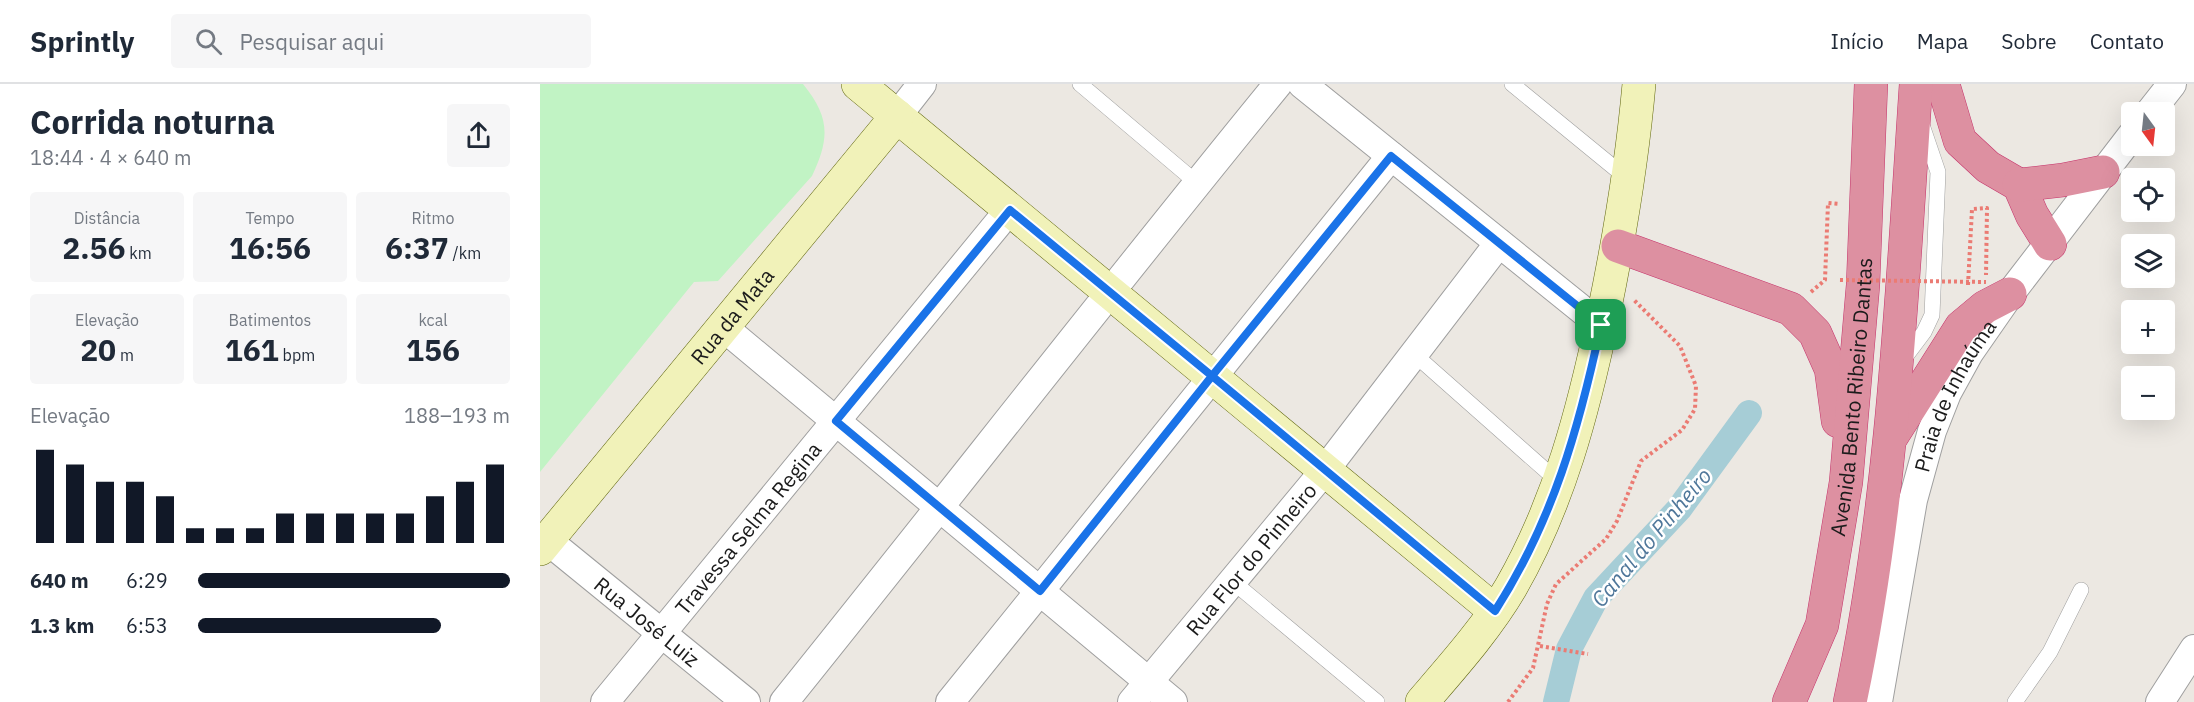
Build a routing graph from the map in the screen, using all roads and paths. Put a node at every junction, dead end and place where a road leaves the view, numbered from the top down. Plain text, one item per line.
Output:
1 (858, 84) edge
2 (922, 84) edge
3 (1080, 84) edge
4 (1278, 84) edge
5 (1302, 84) edge
6 (1512, 84) edge
7 (1639, 84) edge
8 (1871, 84) edge
9 (1943, 84) edge
10 (2172, 84) edge
11 (1915, 93) edge
12 (2158, 102) edge
13 (897, 116) junction
14 (2121, 149) edge
15 (1391, 156) junction
16 (2103, 172) junction
17 (1628, 179) junction
18 (1197, 183) junction
19 (2019, 185) junction
20 (1010, 210) junction
21 (1499, 243) junction
22 (2050, 244) junction
23 (1618, 246) junction
24 (1971, 272) dead end
25 (1611, 277) junction
26 (1840, 280) dead end
27 (1108, 291) junction
28 (2010, 294) junction
29 (1601, 325) junction
30 (723, 327) junction
31 (1414, 354) junction
32 (1212, 376) junction
33 (836, 421) junction
34 (1890, 440) junction
35 (1325, 470) junction
36 (1846, 482) junction
37 (1560, 483) junction
38 (940, 508) junction
39 (544, 544) edge
40 (1232, 581) junction
41 (2081, 590) dead end
42 (1040, 591) junction
43 (1495, 611) junction
44 (660, 634) junction
45 (1540, 646) junction
46 (2194, 649) edge
47 (1588, 654) dead end
48 (1140, 692) edge
49 (605, 702) edge
50 (746, 702) edge
51 (784, 702) edge
52 (950, 702) edge
53 (1173, 702) edge
54 (1377, 702) edge
55 (1422, 702) edge
56 (1509, 702) edge
57 (1789, 702) edge
58 (1850, 702) edge
59 (1878, 702) edge
60 (2014, 702) edge
61 (2160, 702) edge

1 - 13 street
2 - 13 street, Rua da Mata
3 - 18 lane
4 - 18 street
5 - 15 street
6 - 17 lane
7 - 17 street
8 - 36 highway, Avenida Bento Ribeiro Dantas
9 - 19 highway
10 - 12 street
11 - 34 highway, Avenida Bento Ribeiro Dantas
13 - 20 street
13 - 30 street, Rua da Mata
14 - 16 street, Praia de Inhaúma
15 - 21 street
15 - 32 street
16 - 19 highway
16 - 22 street, Praia de Inhaúma
17 - 23 street
18 - 27 street
19 - 22 highway
20 - 27 street
20 - 33 street, Travessa Selma Regina
21 - 29 street
21 - 31 street, Rua Flor do Pinheiro
22 - 28 street, Praia de Inhaúma
23 - 25 street
23 - 36 highway
24 - 26 path, bridge
25 - 29 street
25 - 45 path
27 - 32 street
27 - 38 street
28 - 34 highway
28 - 59 street, Praia de Inhaúma
29 - 37 street
30 - 33 street
30 - 39 street, Rua da Mata
31 - 35 street, Rua Flor do Pinheiro
31 - 37 lane
32 - 35 street
32 - 42 street
33 - 38 street
33 - 44 street, Travessa Selma Regina
34 - 58 highway, Avenida Bento Ribeiro Dantas
35 - 40 street, Rua Flor do Pinheiro
35 - 43 street
36 - 57 highway, Avenida Bento Ribeiro Dantas
37 - 43 street
38 - 42 street
38 - 51 street
39 - 44 street, Rua José Luiz
40 - 48 street, Rua Flor do Pinheiro
40 - 54 lane
41 - 60 lane
42 - 48 street
42 - 52 street
43 - 55 street
44 - 49 street, Travessa Selma Regina
44 - 50 street, Rua José Luiz
45 - 47 path
45 - 56 path
46 - 61 street
48 - 53 street

